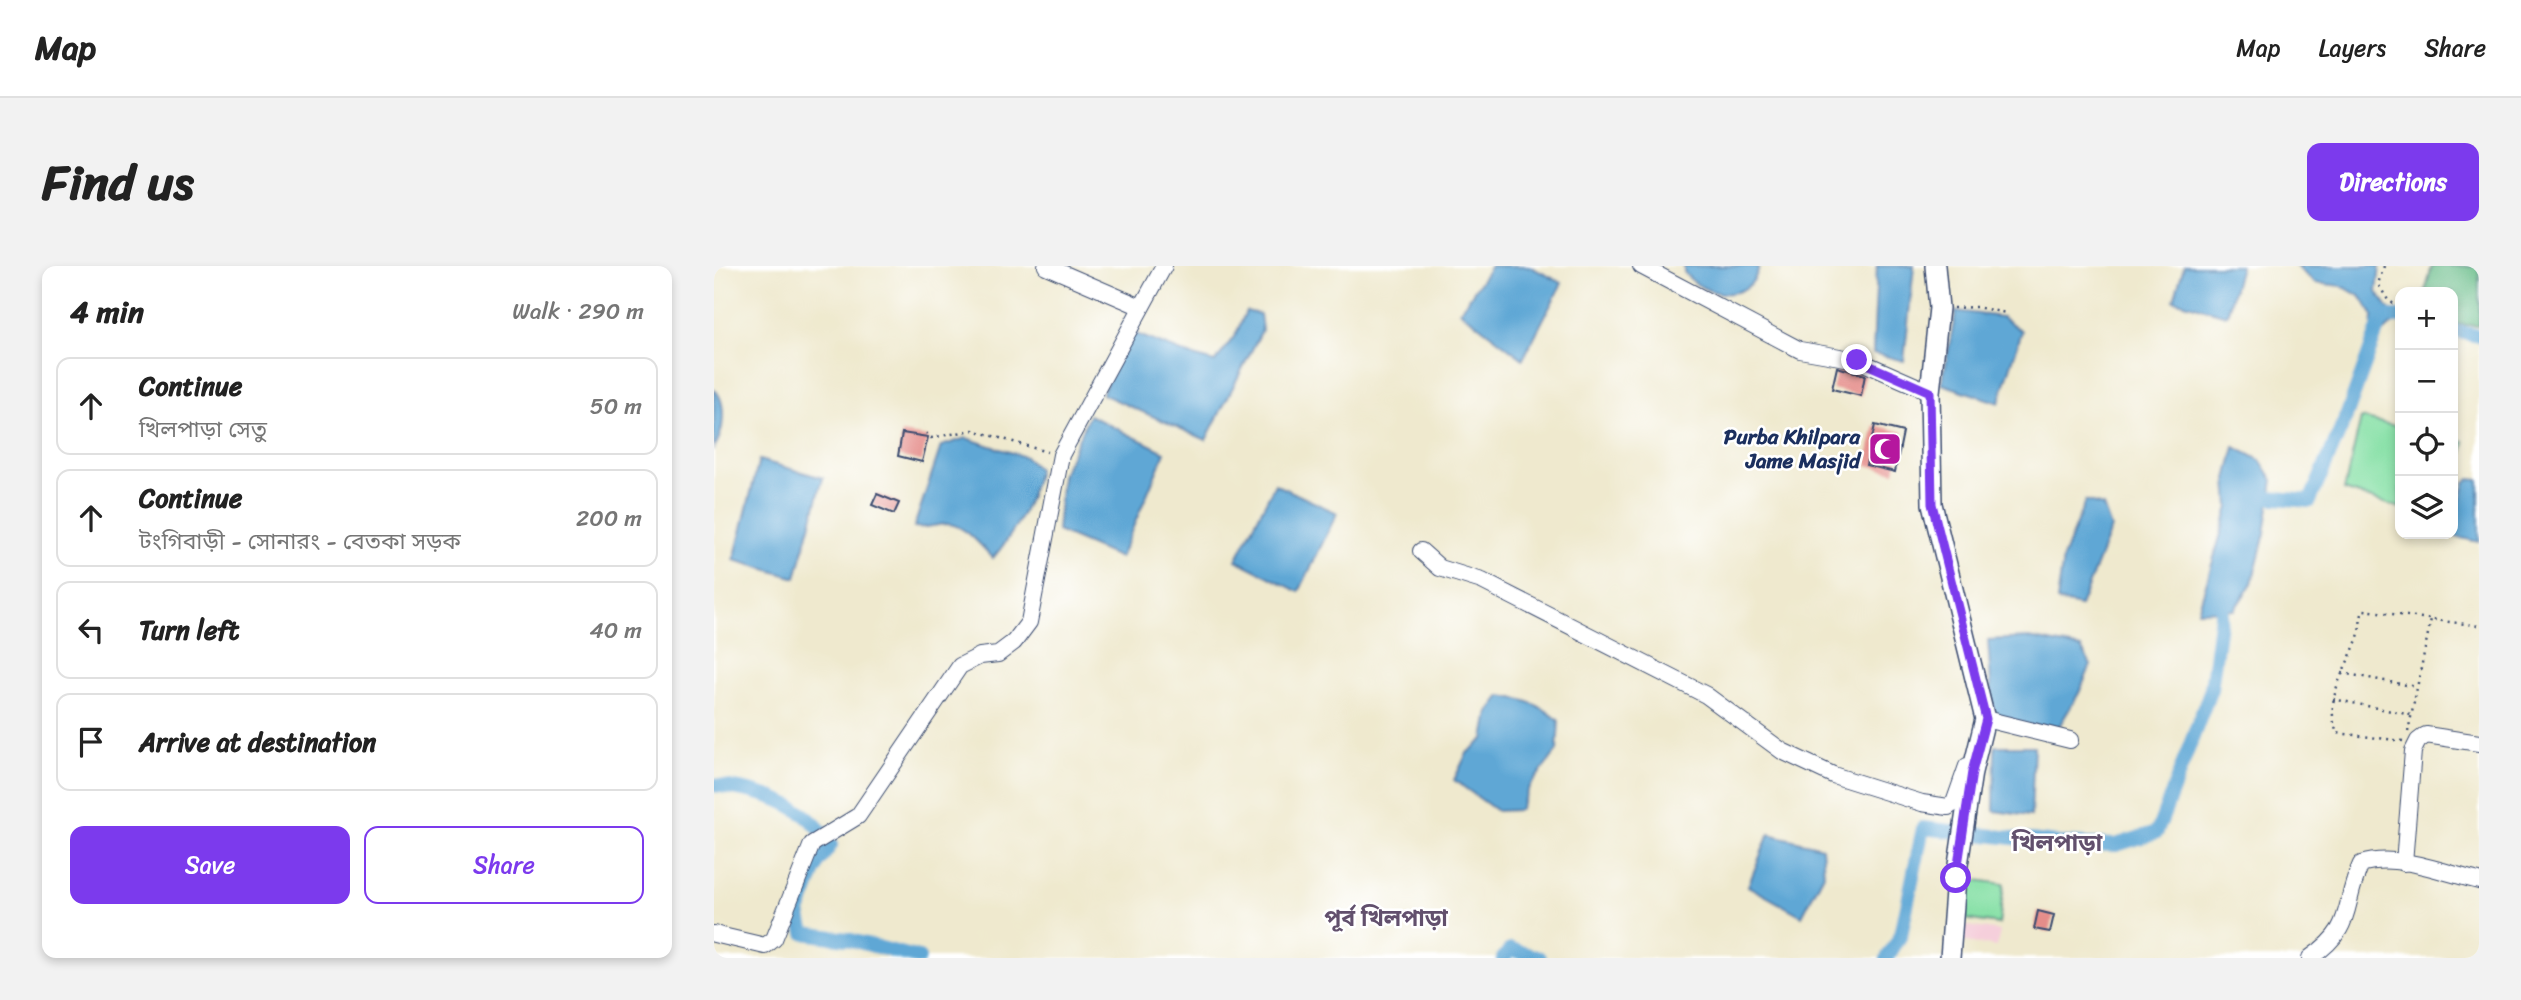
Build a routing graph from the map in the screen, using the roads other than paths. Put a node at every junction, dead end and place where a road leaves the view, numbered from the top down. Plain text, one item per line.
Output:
1 (1046, 266) edge
2 (1164, 266) edge
3 (1641, 266) edge
4 (1935, 266) edge
5 (1141, 307) junction
6 (1930, 392) junction
7 (1421, 551) dead end
8 (1986, 719) junction
9 (2070, 740) dead end
10 (2479, 743) edge
11 (1975, 763) junction
12 (2404, 863) junction
13 (2479, 881) edge
14 (714, 934) edge
15 (1950, 958) edge
16 (2310, 958) edge

1 - 5 street
2 - 5 street
3 - 6 street
4 - 6 street
5 - 14 street
6 - 8 street
7 - 11 street
8 - 9 street
8 - 11 street
10 - 12 street
11 - 15 street
12 - 13 street
12 - 16 street

